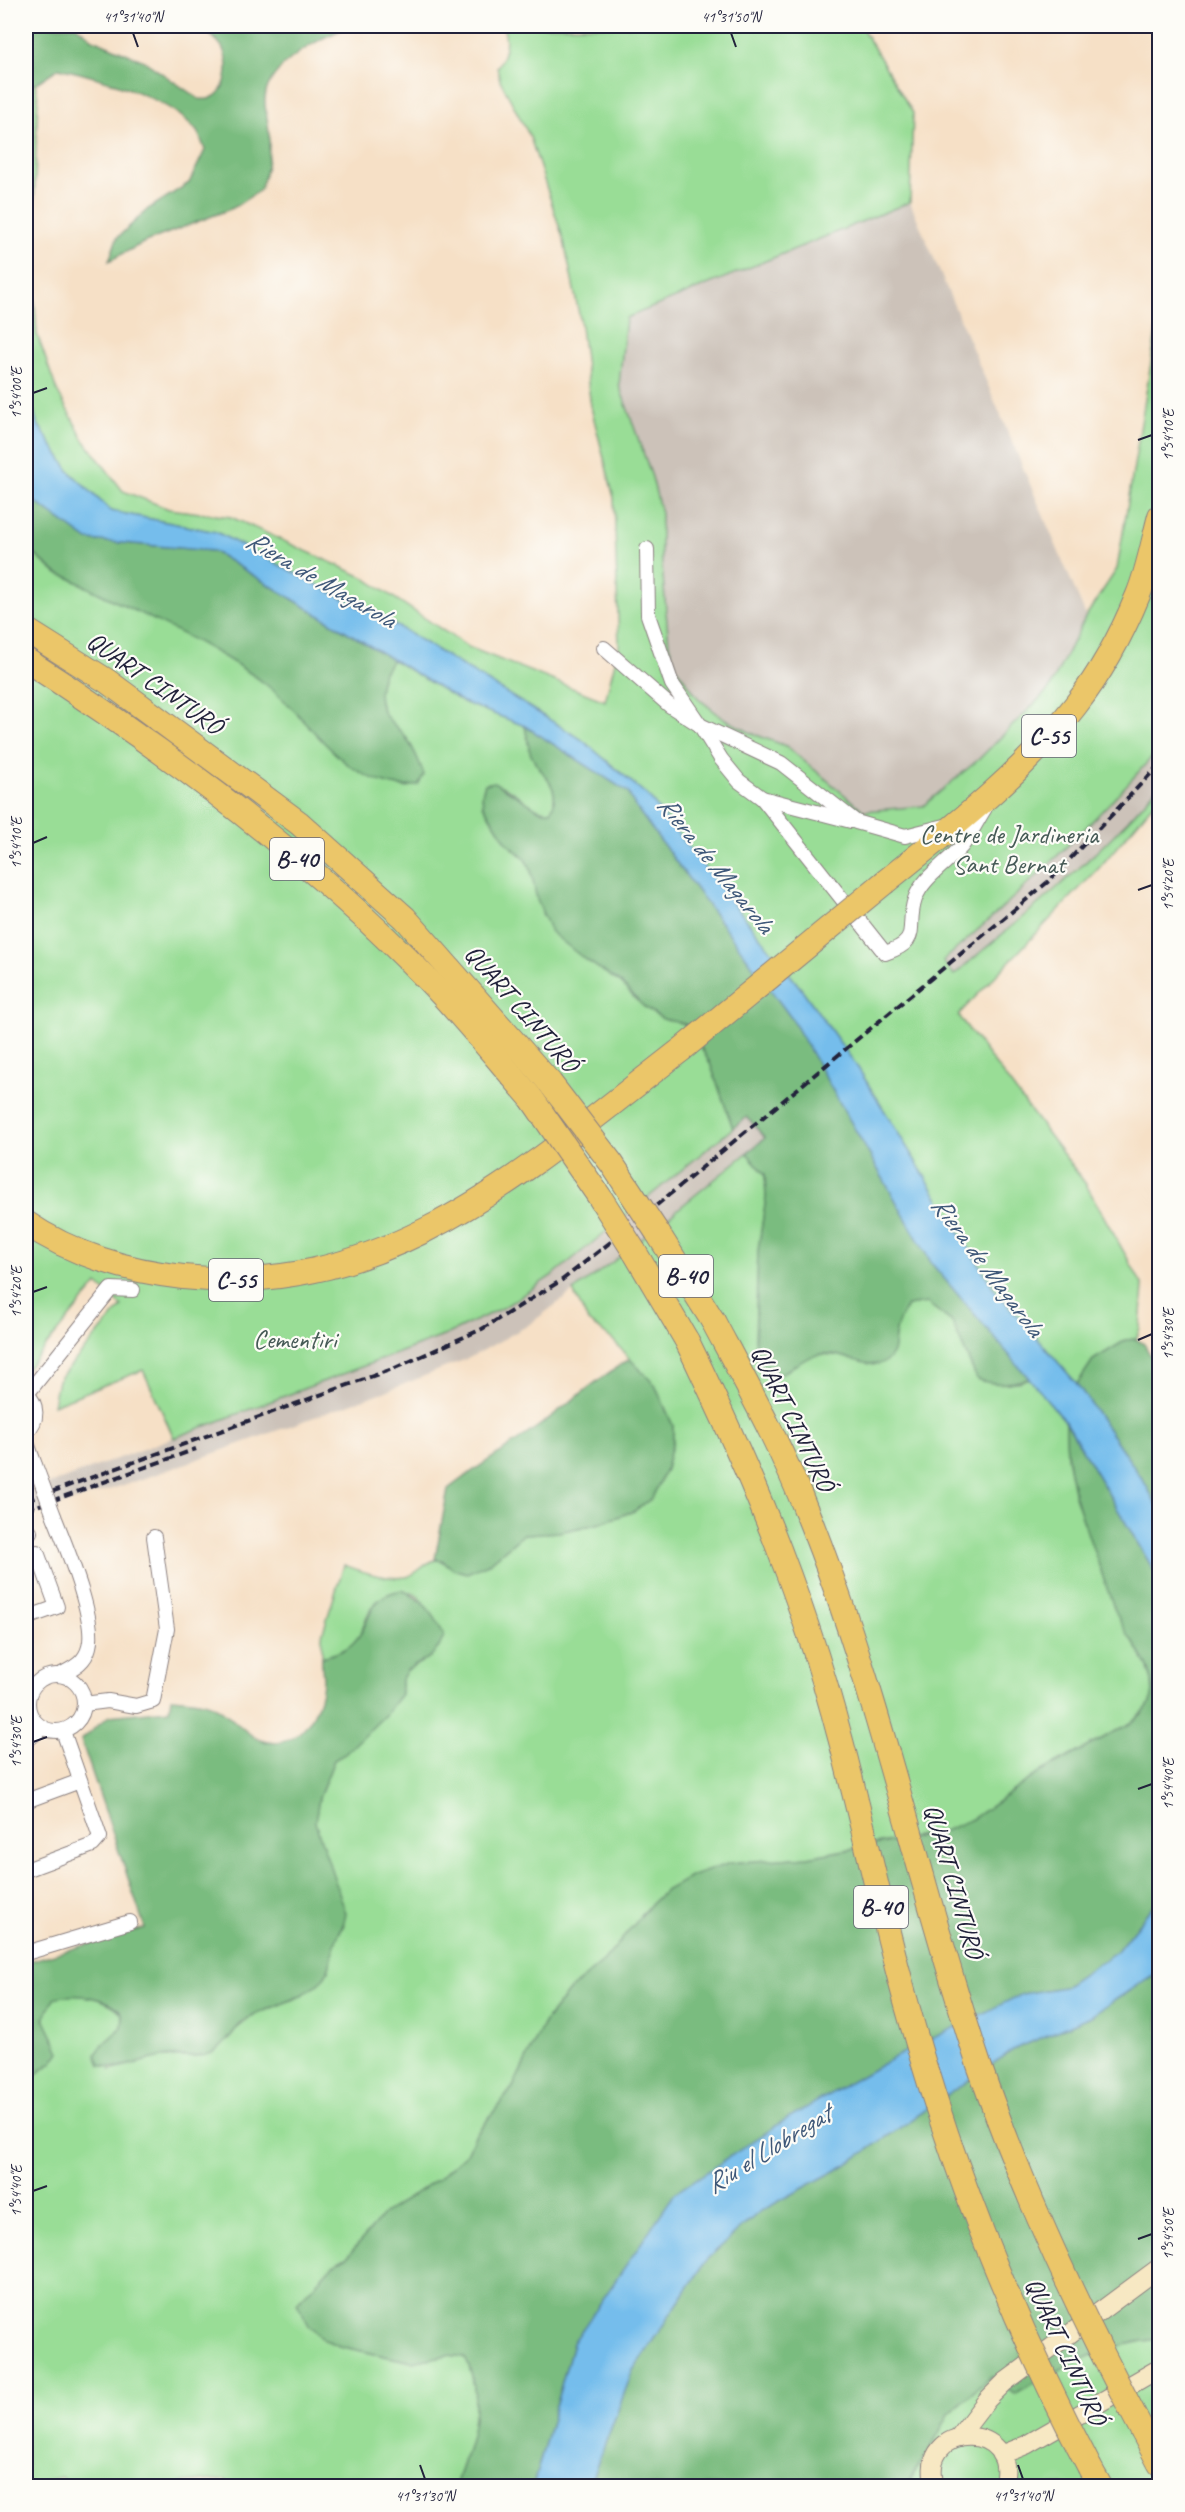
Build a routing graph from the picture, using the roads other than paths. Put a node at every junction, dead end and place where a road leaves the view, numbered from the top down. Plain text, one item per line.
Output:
1 (1160, 516) edge
2 (647, 549) dead end
3 (26, 630) edge
4 (604, 648) dead end
5 (26, 660) edge
6 (700, 725) junction
7 (762, 798) junction
8 (856, 822) junction
9 (959, 834) junction
10 (910, 852) junction
11 (26, 1210) edge
12 (447, 1217) junction
13 (26, 1223) edge
14 (133, 1290) dead end
15 (26, 1394) edge
16 (26, 1432) edge
17 (26, 1440) edge
18 (154, 1537) dead end
19 (26, 1556) edge
20 (26, 1618) edge
21 (60, 1675) junction
22 (27, 1694) edge
23 (84, 1704) junction
24 (42, 1728) junction
25 (63, 1731) junction
26 (26, 1741) edge
27 (80, 1781) junction
28 (26, 1801) edge
29 (26, 1870) edge
30 (130, 1922) dead end
31 (26, 1953) edge
32 (1160, 2267) edge
33 (1160, 2368) edge
34 (987, 2400) junction
35 (1143, 2432) junction
36 (958, 2438) junction
37 (981, 2438) junction
38 (1160, 2451) edge
39 (1001, 2455) junction
40 (1160, 2464) edge
41 (1095, 2477) edge
42 (932, 2483) edge
43 (1003, 2487) edge

1 - 9 highway, C-55
2 - 6 street
3 - 35 highway, QUART CINTURÓ / B-40, bridge
4 - 6 street
5 - 41 highway, QUART CINTURÓ / B-40, bridge
6 - 7 street
6 - 8 street
7 - 8 street
7 - 9 street
8 - 10 street
9 - 10 highway, C-55
10 - 12 highway, C-55, bridge
11 - 12 highway, C-55
12 - 13 highway, C-55
14 - 15 street
15 - 16 street
17 - 21 street, bridge
18 - 23 street
19 - 20 street
21 - 22 street
21 - 23 street
22 - 24 street
23 - 25 street
24 - 25 street
24 - 26 street
25 - 27 street
27 - 28 street
27 - 29 street
30 - 31 street
32 - 34 street
33 - 39 street
34 - 36 street
34 - 37 street
35 - 38 highway
35 - 40 highway, QUART CINTURÓ / B-40
36 - 37 street
36 - 42 street
37 - 39 street
39 - 43 street

